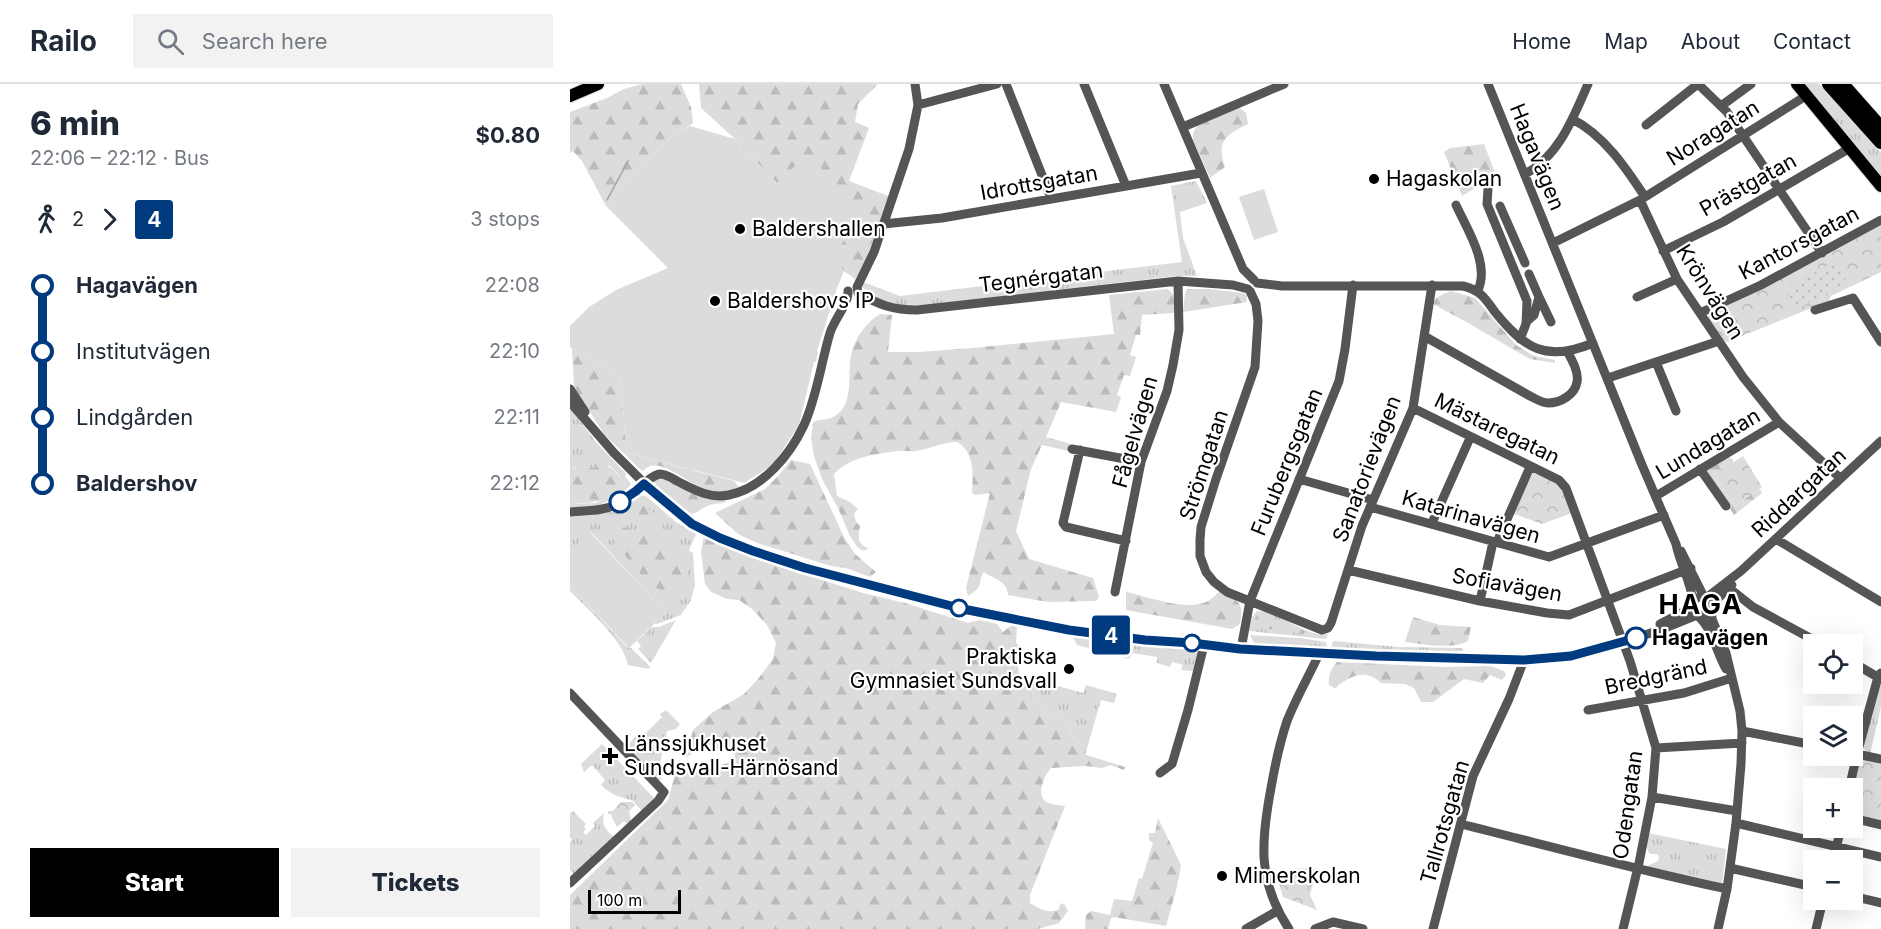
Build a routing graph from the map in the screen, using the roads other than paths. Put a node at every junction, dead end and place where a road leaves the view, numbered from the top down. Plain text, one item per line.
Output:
1 (915, 84) edge
2 (997, 84) edge
3 (1006, 84) edge
4 (1084, 84) edge
5 (1164, 84) edge
6 (1284, 84) edge
7 (1488, 84) edge
8 (1588, 84) edge
9 (1698, 84) edge
10 (1751, 84) edge
11 (1797, 84) edge
12 (1829, 84) edge
13 (1842, 84) edge
14 (593, 86) edge
15 (570, 94) edge
16 (1800, 99) dead end
17 (918, 105) junction
18 (1721, 106) junction
19 (1572, 119) junction
20 (1646, 125) dead end
21 (1183, 127) junction
22 (1881, 128) edge
23 (1743, 135) junction
24 (1881, 142) edge
25 (1850, 148) junction
26 (1201, 173) junction
27 (1525, 174) junction
28 (1126, 186) junction
29 (1881, 186) edge
30 (1488, 189) dead end
31 (1779, 189) junction
32 (1051, 198) junction
33 (1642, 199) junction
34 (1456, 205) dead end
35 (1500, 206) dead end
36 (1881, 220) edge
37 (883, 224) junction
38 (1553, 243) junction
39 (1663, 251) junction
40 (1822, 253) junction
41 (1525, 263) dead end
42 (1529, 274) dead end
43 (1677, 279) junction
44 (1178, 281) junction
45 (1353, 285) junction
46 (1432, 285) junction
47 (1252, 286) junction
48 (1478, 290) junction
49 (853, 291) junction
50 (1539, 297) junction
51 (1637, 297) dead end
52 (1815, 310) dead end
53 (1700, 313) junction
54 (1527, 321) junction
55 (1551, 322) dead end
56 (1424, 336) junction
57 (1520, 339) junction
58 (1719, 341) junction
59 (1881, 342) edge
60 (1593, 343) junction
61 (1567, 351) junction
62 (1656, 362) junction
63 (1608, 378) junction
64 (570, 389) edge
65 (570, 402) edge
66 (1413, 408) junction
67 (1676, 411) dead end
68 (1779, 422) junction
69 (595, 430) junction
70 (1470, 438) junction
71 (1881, 441) edge
72 (1141, 462) junction
73 (1530, 467) junction
74 (1700, 469) junction
75 (1840, 478) junction
76 (1299, 479) junction
77 (644, 484) junction
78 (1564, 484) joint
79 (1656, 496) junction
80 (1372, 504) junction
81 (1726, 506) dead end
82 (570, 512) edge
83 (1664, 515) junction
84 (1432, 523) junction
85 (1776, 539) junction
86 (1126, 541) junction
87 (1495, 542) junction
88 (1586, 544) junction
89 (1688, 569) junction
90 (1348, 570) junction
91 (1741, 571) junction
92 (1729, 588) junction
93 (1115, 592) dead end
94 (1607, 600) junction
95 (1250, 601) junction
96 (1480, 601) junction
97 (1881, 602) edge
98 (1708, 603) junction
99 (1692, 604) junction
100 (1698, 616) junction
101 (1328, 628) joint
102 (1646, 634) junction
103 (1803, 634) edge
104 (1623, 642) junction
105 (1204, 645) junction
106 (1240, 649) junction
107 (1319, 654) junction
108 (1524, 660) junction
109 (1863, 668) edge
110 (1880, 676) edge
111 (1732, 678) junction
112 (570, 693) edge
113 (1642, 700) junction
114 (1587, 710) dead end
115 (1863, 729) edge
116 (1742, 731) junction
117 (1742, 743) junction
118 (1803, 743) edge
119 (1656, 748) junction
120 (1863, 756) edge
121 (1881, 759) edge
122 (1160, 773) dead end
123 (1652, 797) junction
124 (1737, 811) junction
125 (1863, 821) edge
126 (1736, 823) junction
127 (1461, 824) junction
128 (1881, 825) edge
129 (1838, 838) edge
130 (1836, 847) junction
131 (1835, 850) edge
132 (1881, 857) edge
133 (1730, 868) junction
134 (1638, 870) junction
135 (570, 883) edge
136 (1803, 885) edge
137 (1726, 889) junction
138 (1863, 899) edge
139 (1881, 903) edge
140 (1820, 910) edge
141 (1276, 911) junction
142 (1245, 929) edge
143 (1289, 929) edge
144 (1314, 929) edge
145 (1363, 929) edge
146 (1433, 929) edge
147 (1623, 929) edge
148 (1718, 929) edge
149 (1815, 929) edge

1 - 17 street
2 - 17 street
3 - 32 street
4 - 28 street
5 - 21 street, Strömgatan
6 - 21 street
7 - 27 street, Hagavägen
8 - 19 street
9 - 18 street
9 - 20 street
10 - 18 street
11 - 25 main road
12 - 24 highway
13 - 22 highway
14 - 15 main road
16 - 23 street, Noragatan
17 - 37 street
18 - 23 street
19 - 27 street
19 - 33 street, Krönvägen
21 - 26 street, Strömgatan
23 - 31 street
23 - 33 street, Noragatan
25 - 29 main road
25 - 31 street, Prästgatan
26 - 28 street, Idrottsgatan
26 - 47 street, Strömgatan
27 - 38 street, Hagavägen
28 - 32 street, Idrottsgatan
30 - 54 street
31 - 39 street, Prästgatan
31 - 40 street
32 - 37 street, Idrottsgatan
33 - 38 street, Noragatan
33 - 39 street, Krönvägen
34 - 48 street
35 - 41 street
36 - 40 street, Kantorsgatan
37 - 49 street
38 - 60 street, Hagavägen
39 - 43 street, Krönvägen
40 - 53 street, Kantorsgatan
42 - 50 street
43 - 51 street
43 - 53 street, Krönvägen
44 - 47 street, Tegnérgatan
44 - 49 street, Tegnérgatan
44 - 72 street, Fågelvägen
45 - 46 street, Tegnérgatan
45 - 47 street, Tegnérgatan
45 - 76 street, Furubergsgatan
46 - 48 street, Tegnérgatan
46 - 56 street, Sanatorievägen
47 - 95 street, Strömgatan
48 - 57 street
49 - 77 street
50 - 54 street
50 - 55 street
52 - 59 street
53 - 58 street, Krönvägen
54 - 57 street
56 - 61 street
56 - 66 street, Sanatorievägen
57 - 61 street
58 - 62 street
58 - 68 street, Krönvägen
60 - 61 street
60 - 63 street, Hagavägen
62 - 63 street
62 - 67 street
63 - 79 street, Hagavägen
64 - 69 street
65 - 69 street
66 - 70 street, Mästaregatan
66 - 80 street, Sanatorievägen
68 - 74 street, Lundagatan
68 - 75 street, Krönvägen
69 - 77 street
70 - 73 street, Mästaregatan
70 - 84 street
71 - 75 street, Riddargatan
72 - 86 street, Fågelvägen
72 - 86 street
73 - 78 street, Mästaregatan
73 - 87 street
74 - 79 street, Lundagatan
74 - 81 street
75 - 85 street, Riddargatan
76 - 80 street, Katarinavägen
76 - 95 street, Furubergsgatan
77 - 82 street
77 - 105 street
78 - 88 street, Odengatan
79 - 83 street, Hagavägen
80 - 84 street, Katarinavägen
80 - 90 street, Sanatorievägen
83 - 88 street, Katarinavägen
83 - 89 street, Hagavägen
84 - 87 street, Katarinavägen
85 - 91 street, Riddargatan
85 - 97 street
86 - 93 street, Fågelvägen
87 - 88 street, Katarinavägen
87 - 96 street
88 - 94 street, Odengatan
89 - 94 street, Sofiavägen
89 - 98 street, Hagavägen
89 - 99 street, Hagavägen
90 - 96 street, Sofiavägen
90 - 101 street, Sanatorievägen
91 - 92 street, Riddargatan
91 - 98 street, Riddargatan
92 - 98 street, Riddargatan
92 - 103 street
94 - 96 street, Sofiavägen
94 - 104 street, Odengatan
95 - 101 street, Strömgatan
95 - 106 street, Furubergsgatan
98 - 99 street
98 - 100 street
98 - 111 street, Hagavägen
99 - 100 street
99 - 102 street
100 - 102 street
100 - 111 street, Hagavägen
102 - 104 street
104 - 108 street
104 - 113 street, Odengatan
105 - 106 street
105 - 122 street
106 - 107 street
107 - 108 street
107 - 141 street
108 - 127 street, Tallrotsgatan
109 - 110 street
110 - 115 street
111 - 113 street, Bredgränd
111 - 116 street, Hagavägen
112 - 135 street
113 - 114 street, Bredgränd
113 - 119 street, Odengatan
116 - 117 street, Hagavägen
116 - 118 street
117 - 119 street
117 - 124 street, Hagavägen
119 - 123 street, Odengatan
120 - 121 street
123 - 124 street
123 - 134 street, Odengatan
124 - 126 street, Hagavägen
125 - 128 street
126 - 130 street
126 - 133 street, Hagavägen
127 - 134 street
127 - 146 street, Tallrotsgatan
129 - 130 street
130 - 131 street
130 - 132 street
133 - 136 street
133 - 137 street, Hagavägen
134 - 137 street
134 - 147 street, Odengatan
137 - 148 street, Hagavägen
138 - 139 street
140 - 149 street
141 - 142 street
141 - 143 street
144 - 145 street

